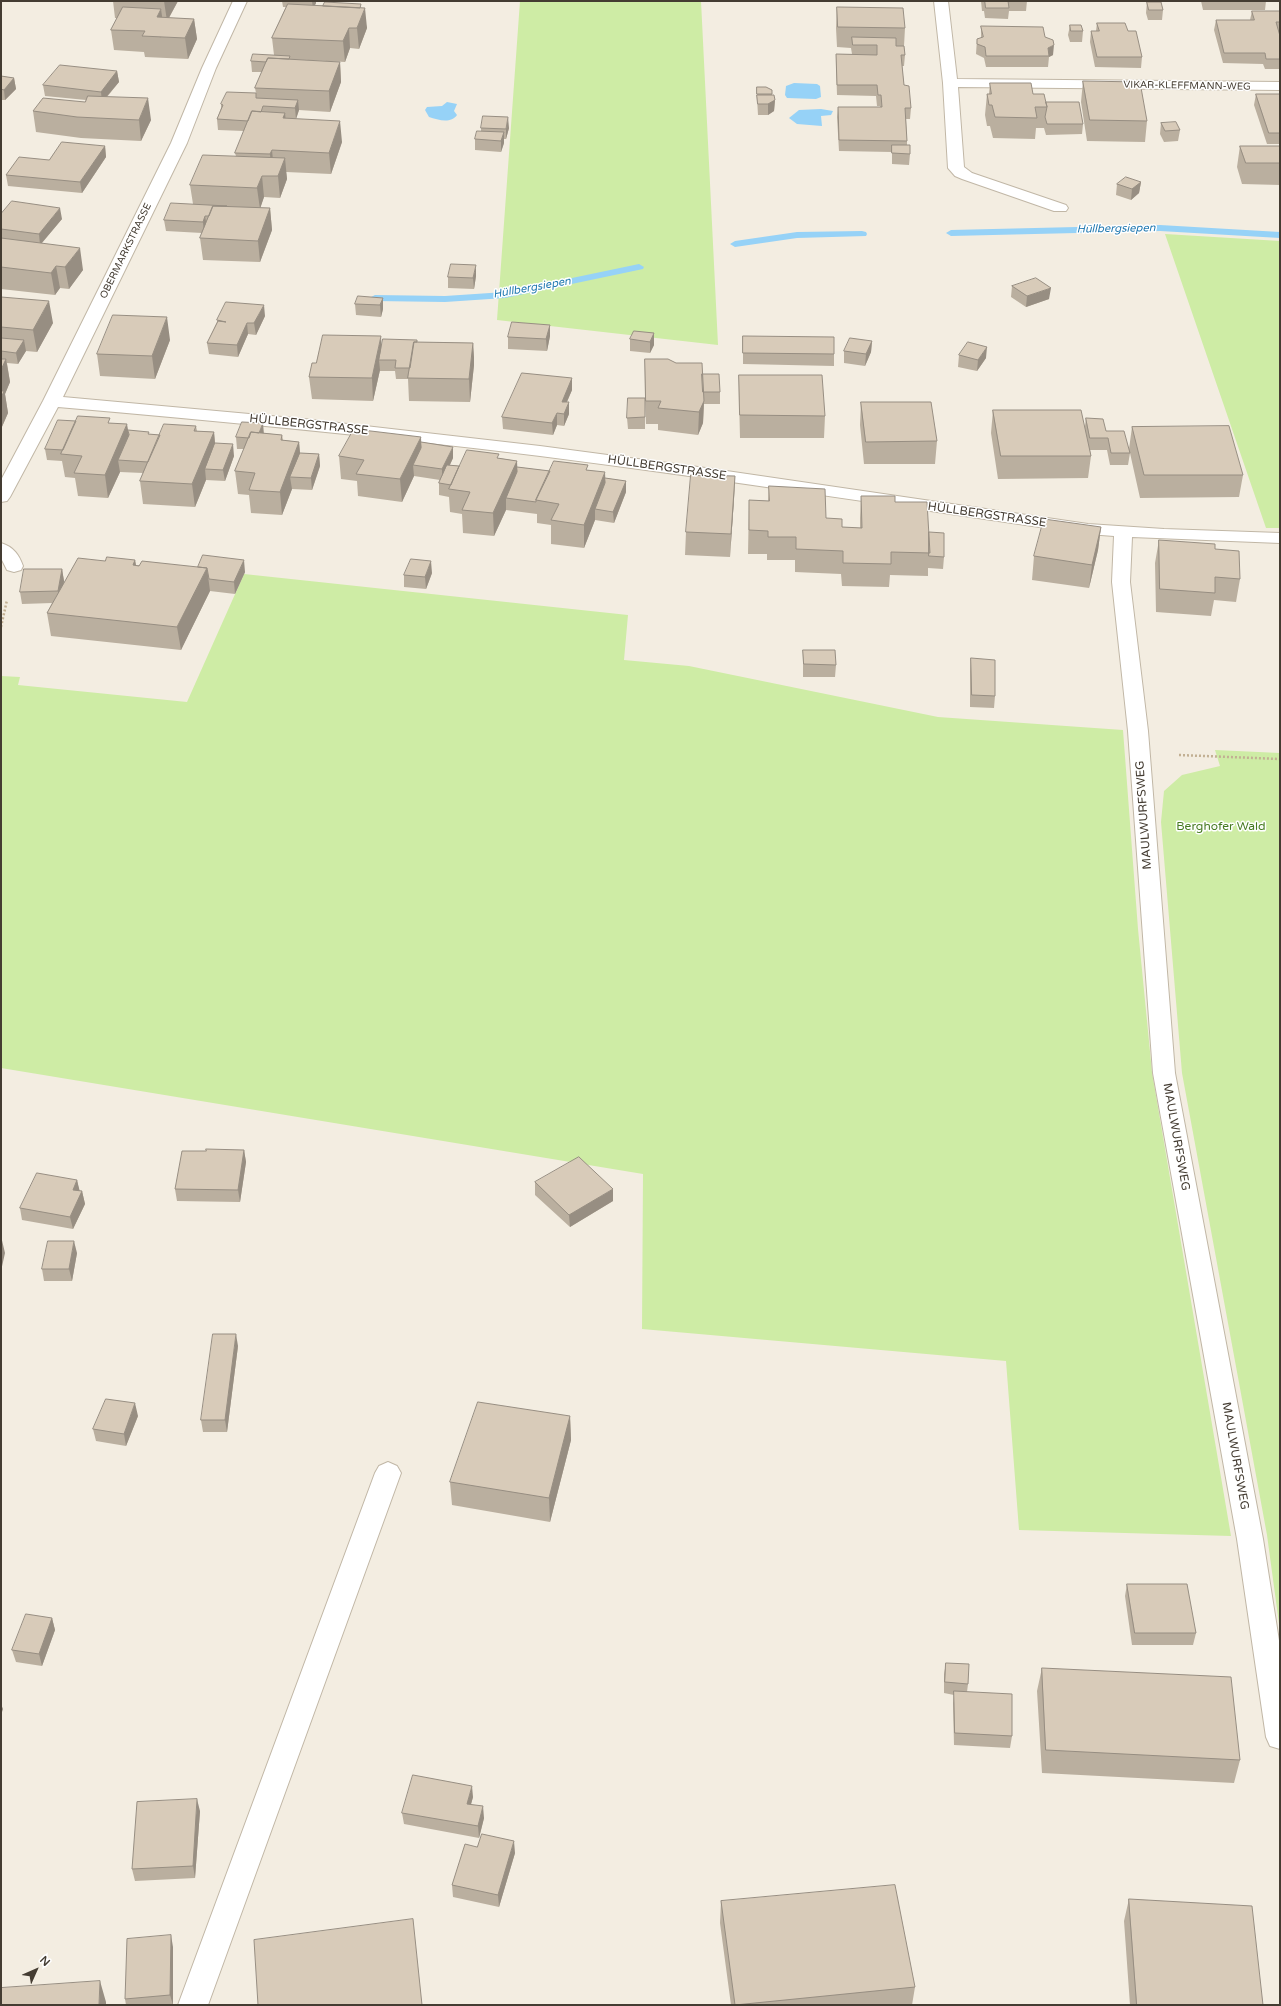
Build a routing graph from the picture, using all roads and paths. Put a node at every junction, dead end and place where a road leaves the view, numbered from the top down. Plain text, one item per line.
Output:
1 (240, 1) edge
2 (941, 1) edge
3 (950, 83) junction
4 (1280, 86) edge
5 (1060, 208) dead end
6 (52, 402) junction
7 (1, 497) edge
8 (1123, 532) junction
9 (1280, 538) edge
10 (1, 550) edge
11 (14, 566) dead end
12 (1139, 754) junction
13 (1280, 759) edge
14 (388, 1473) dead end
15 (1280, 1737) edge
16 (192, 2005) edge

1 - 6 street, OBERMARKSTRASSE
2 - 3 street
3 - 4 street, VIKAR-KLEFFMANN-WEG
3 - 5 street
6 - 7 street, OBERMARKSTRASSE
6 - 8 street, HÜLLBERGSTRASSE
8 - 9 street, HÜLLBERGSTRASSE
8 - 12 street, MAULWURFSWEG
10 - 11 street
12 - 13 path
12 - 15 street, MAULWURFSWEG
14 - 16 street

